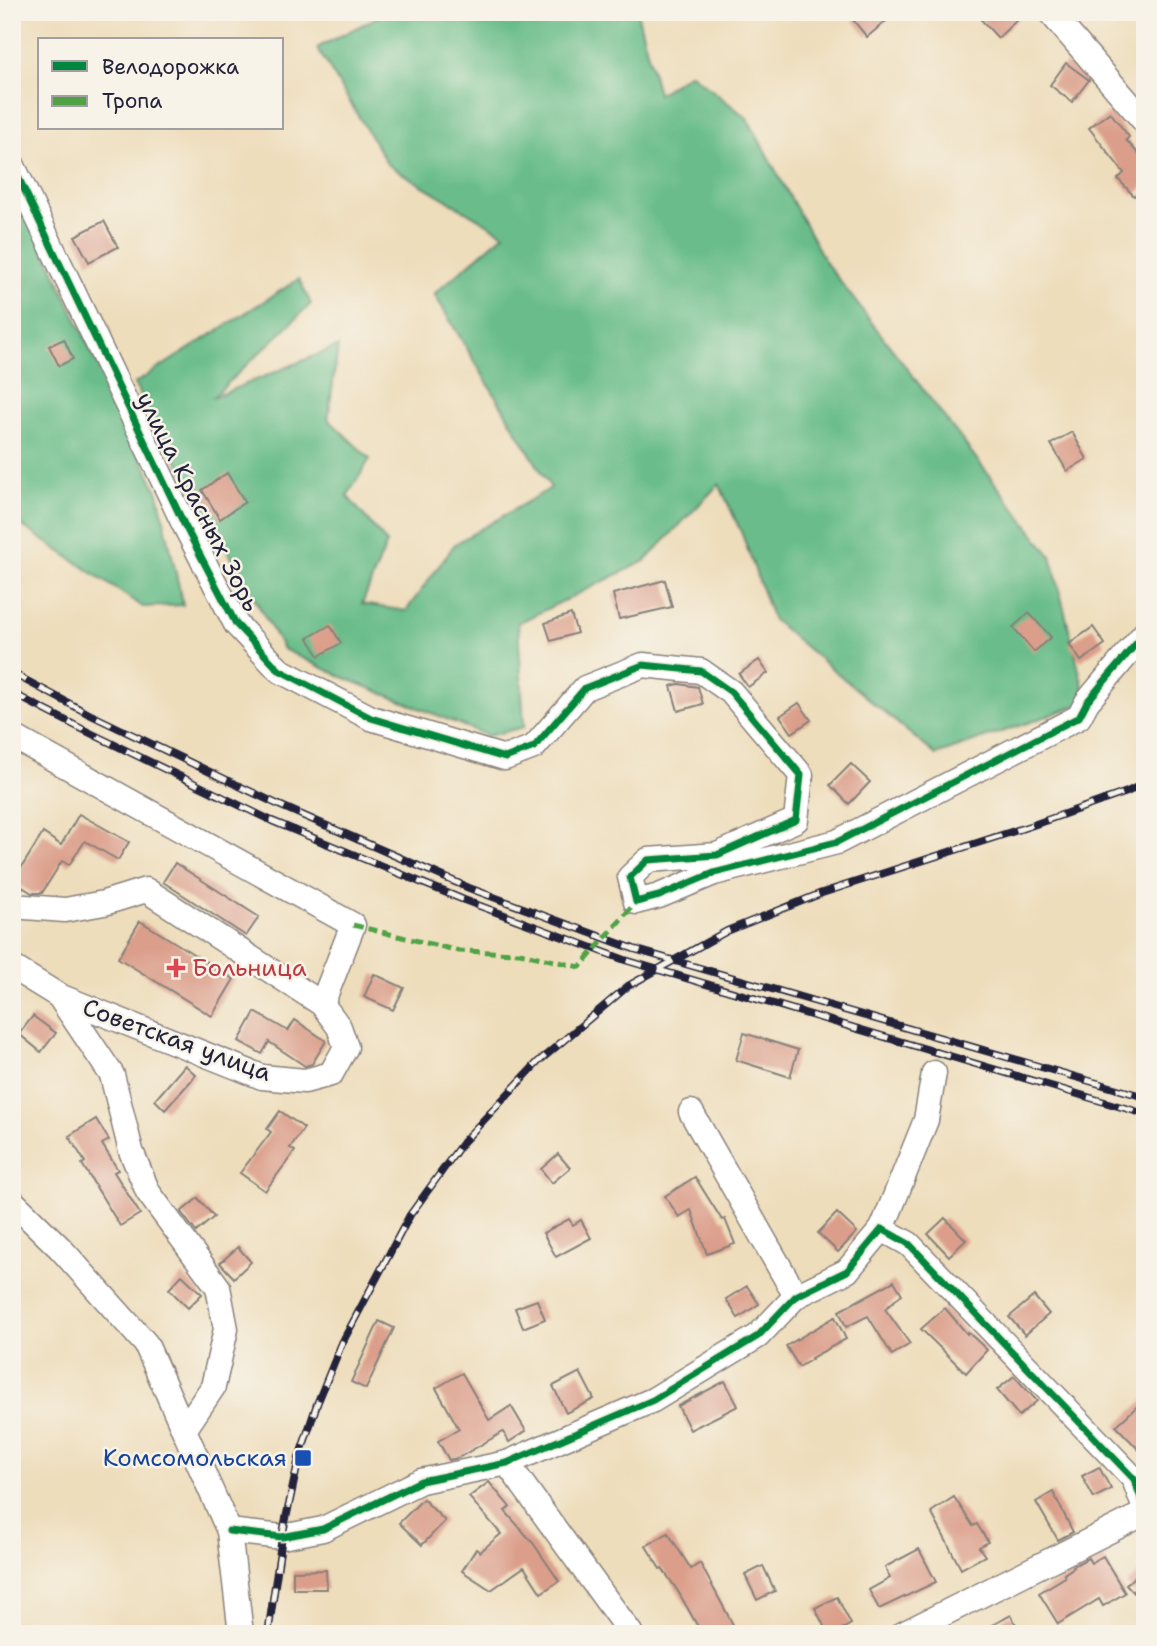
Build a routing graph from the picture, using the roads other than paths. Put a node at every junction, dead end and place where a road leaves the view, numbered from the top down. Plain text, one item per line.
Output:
1 (1050, 12) edge
2 (1145, 122) edge
3 (12, 164) edge
4 (1145, 633) edge
5 (12, 736) edge
6 (12, 906) edge
7 (12, 967) edge
8 (58, 996) junction
9 (322, 1004) junction
10 (934, 1073) dead end
11 (691, 1112) dead end
12 (12, 1201) edge
13 (882, 1230) junction
14 (796, 1296) junction
15 (184, 1430) junction
16 (507, 1463) junction
17 (1145, 1511) edge
18 (229, 1531) junction
19 (241, 1634) edge
20 (631, 1634) edge
21 (903, 1634) edge

1 - 2 street
3 - 4 street, улица Красных Зорь
5 - 9 street
6 - 9 street, Советская улица
7 - 8 street
8 - 9 street, Советская улица
8 - 15 street
10 - 13 street
11 - 14 street
12 - 15 street
13 - 14 street
13 - 17 street
14 - 16 street
15 - 18 street
16 - 18 street
16 - 20 street
17 - 21 street
18 - 19 street

